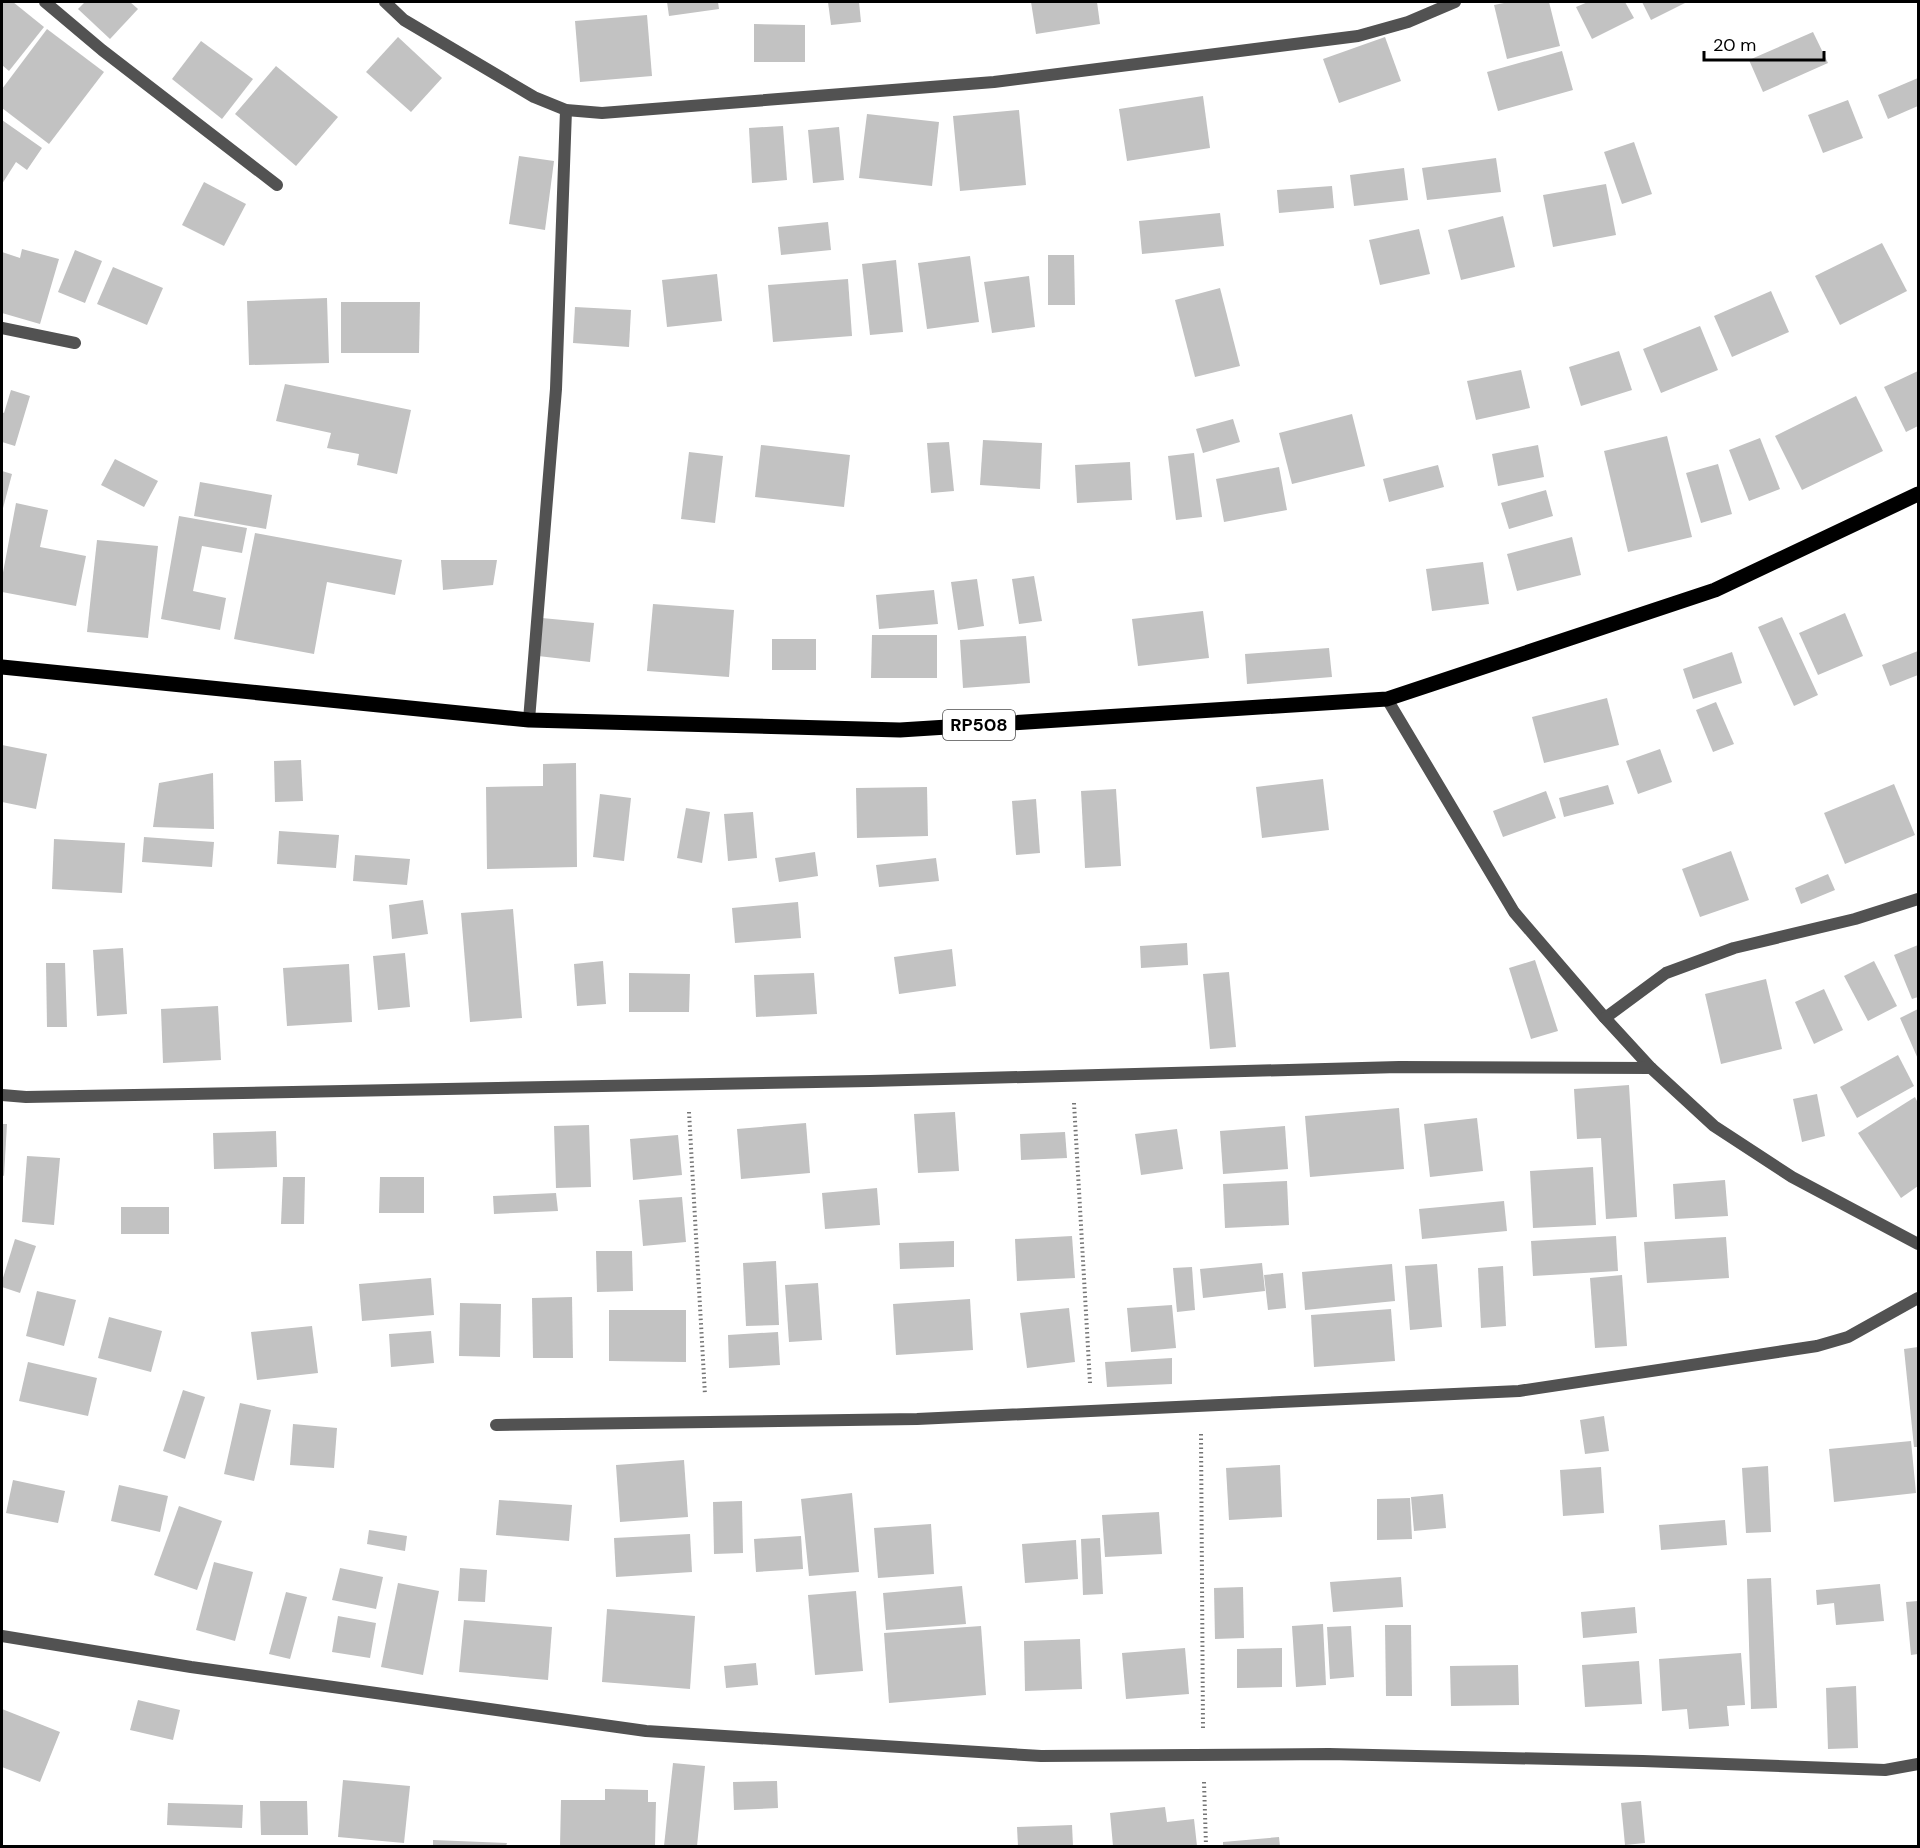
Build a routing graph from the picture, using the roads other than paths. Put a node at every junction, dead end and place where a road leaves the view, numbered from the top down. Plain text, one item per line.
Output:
1 (45, 2) edge
2 (385, 2) edge
3 (1455, 2) edge
4 (566, 110) junction
5 (277, 185) dead end
6 (2, 328) edge
7 (75, 342) dead end
8 (1918, 494) edge
9 (2, 667) edge
10 (1387, 699) junction
11 (529, 720) junction
12 (1918, 899) edge
13 (1605, 1018) junction
14 (1651, 1068) junction
15 (2, 1095) edge
16 (1918, 1244) edge
17 (1918, 1298) edge
18 (496, 1425) dead end
19 (2, 1636) edge
20 (1918, 1764) edge

1 - 5 street
2 - 4 street
3 - 4 street
4 - 11 street
6 - 7 street
8 - 10 main road, RP508
9 - 11 main road, RP508
10 - 11 main road, RP508
10 - 13 street
12 - 13 street
13 - 14 street
14 - 15 street
14 - 16 street
17 - 18 street
19 - 20 street

